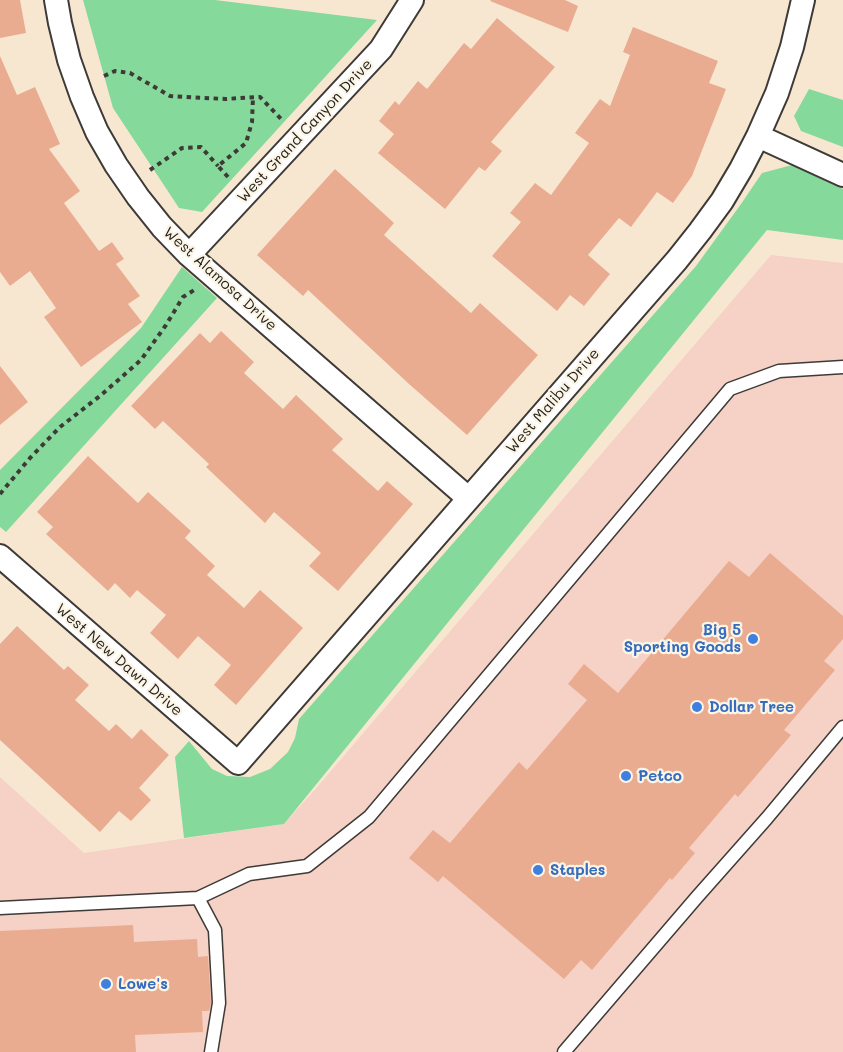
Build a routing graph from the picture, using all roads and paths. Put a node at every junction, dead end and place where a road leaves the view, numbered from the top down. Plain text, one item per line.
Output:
1 (56, 0) edge
2 (412, 0) edge
3 (803, 0) edge
4 (104, 76) dead end
5 (253, 97) junction
6 (283, 122) dead end
7 (758, 136) junction
8 (218, 166) junction
9 (150, 170) dead end
10 (843, 176) edge
11 (228, 177) dead end
12 (189, 255) junction
13 (214, 276) junction
14 (843, 367) edge
15 (0, 494) edge
16 (468, 498) junction
17 (0, 556) edge
18 (843, 727) edge
19 (238, 763) joint
20 (198, 898) junction
21 (0, 908) edge
22 (211, 1052) edge
23 (564, 1052) edge

1 - 12 street, West Alamosa Drive
2 - 12 street, West Grand Canyon Drive
3 - 7 street, West Malibu Drive
4 - 5 path
5 - 6 path
5 - 8 path
7 - 10 street
7 - 16 street, West Malibu Drive
8 - 9 path
8 - 11 path
12 - 13 street, West Alamosa Drive
13 - 15 path
13 - 16 street, West Alamosa Drive
14 - 20 lane
16 - 19 street, West Malibu Drive
17 - 19 street, West New Dawn Drive
18 - 23 lane
20 - 21 lane
20 - 22 lane

